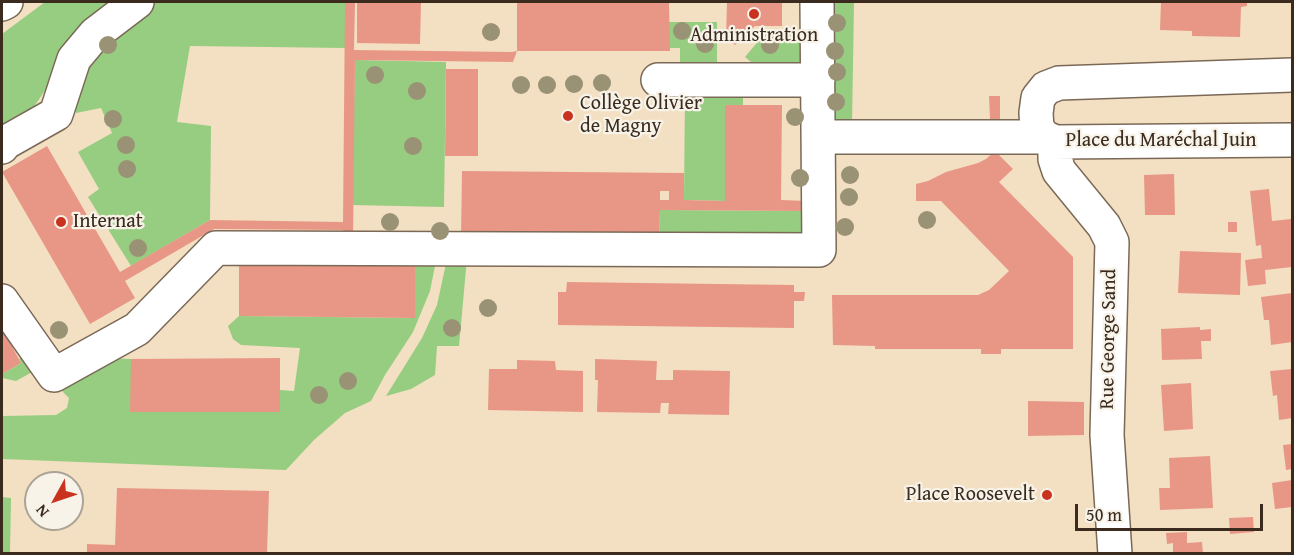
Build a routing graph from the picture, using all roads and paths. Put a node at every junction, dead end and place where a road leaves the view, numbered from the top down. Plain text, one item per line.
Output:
1 (6, 2) edge
2 (137, 2) edge
3 (817, 2) edge
4 (2, 4) edge
5 (1293, 75) edge
6 (658, 80) dead end
7 (818, 80) junction
8 (818, 137) junction
9 (1049, 140) junction
10 (1293, 140) edge
11 (2, 147) edge
12 (2, 301) edge
13 (1115, 554) edge

1 - 4 street
2 - 11 street
3 - 7 street
5 - 9 street, Place du Maréchal Juin
6 - 7 street
7 - 8 street
8 - 9 street
8 - 12 street
9 - 10 street, Place du Maréchal Juin
9 - 13 street, Rue George Sand

